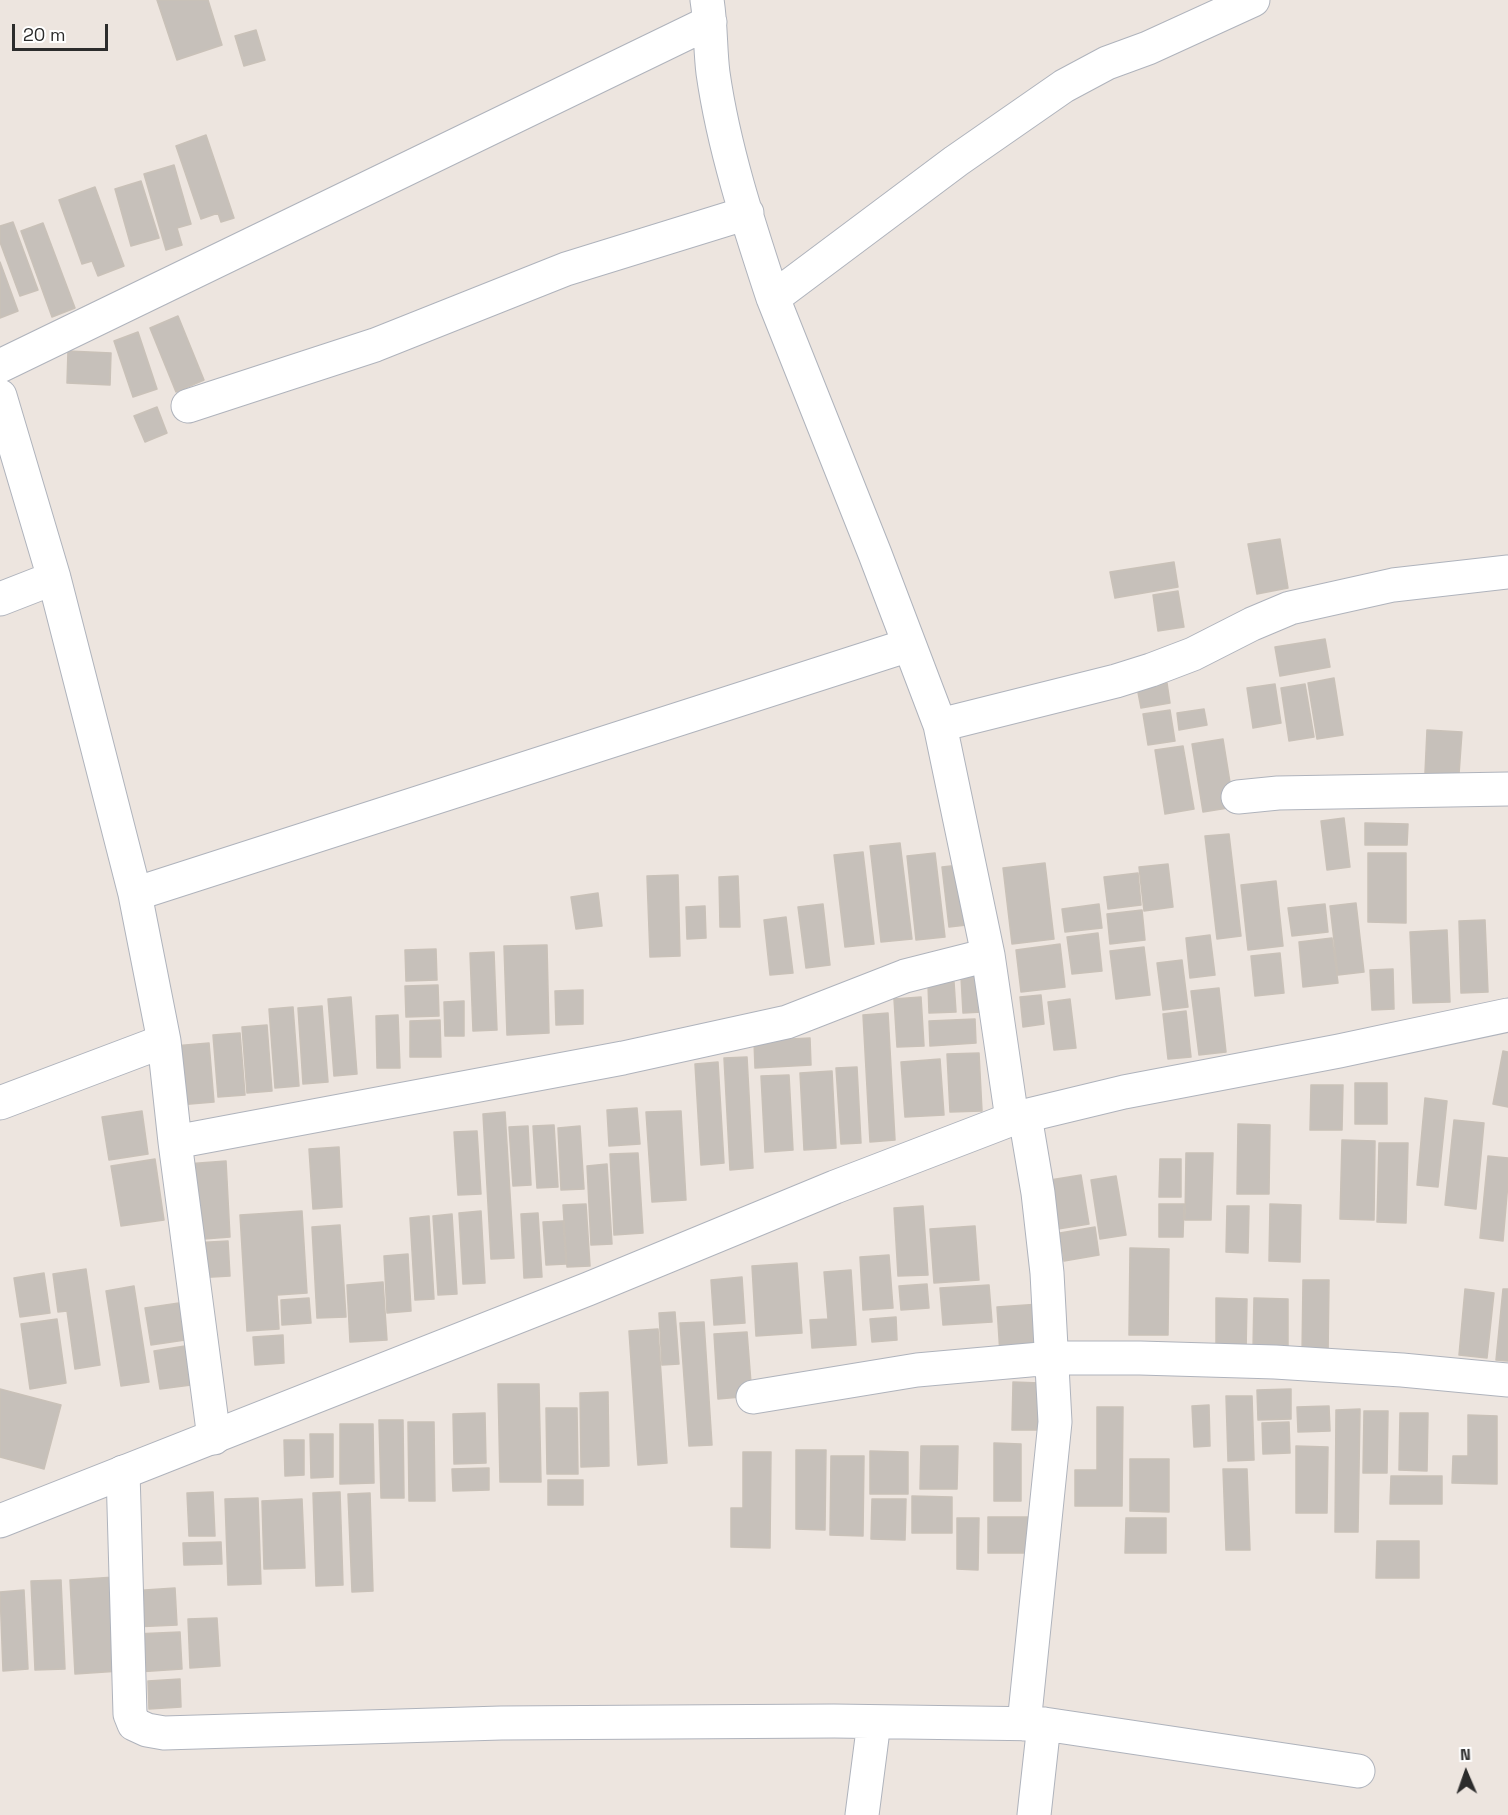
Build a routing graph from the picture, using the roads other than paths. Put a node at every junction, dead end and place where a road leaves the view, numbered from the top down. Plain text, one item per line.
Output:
1 (1253, 0) edge
2 (708, 11) edge
3 (747, 213) junction
4 (773, 298) junction
5 (0, 366) edge
6 (0, 396) edge
7 (188, 406) dead end
8 (1508, 572) edge
9 (54, 578) junction
10 (0, 599) edge
11 (909, 645) junction
12 (940, 725) junction
13 (1508, 789) edge
14 (1238, 797) dead end
15 (135, 894) junction
16 (988, 955) junction
17 (1508, 1015) edge
18 (164, 1041) junction
19 (0, 1103) edge
20 (1019, 1117) junction
21 (175, 1142) junction
22 (1052, 1358) junction
23 (1508, 1380) edge
24 (753, 1397) dead end
25 (214, 1438) junction
26 (123, 1472) junction
27 (0, 1521) edge
28 (874, 1722) junction
29 (1034, 1724) junction
30 (1358, 1771) dead end
31 (862, 1815) edge
32 (1034, 1815) edge

1 - 4 street
2 - 3 street
2 - 5 street
3 - 4 street
3 - 7 street
4 - 11 street
6 - 9 street
8 - 12 street
9 - 10 street
9 - 15 street
11 - 12 street
11 - 15 street
12 - 16 street
13 - 14 street
15 - 18 street
16 - 20 street
16 - 21 street
17 - 20 street
18 - 19 street
18 - 21 street
20 - 22 street
20 - 25 street
21 - 25 street
22 - 23 street
22 - 24 street
22 - 29 street
25 - 26 street
26 - 27 street
26 - 28 street
28 - 29 street
28 - 31 street
29 - 30 street
29 - 32 street

